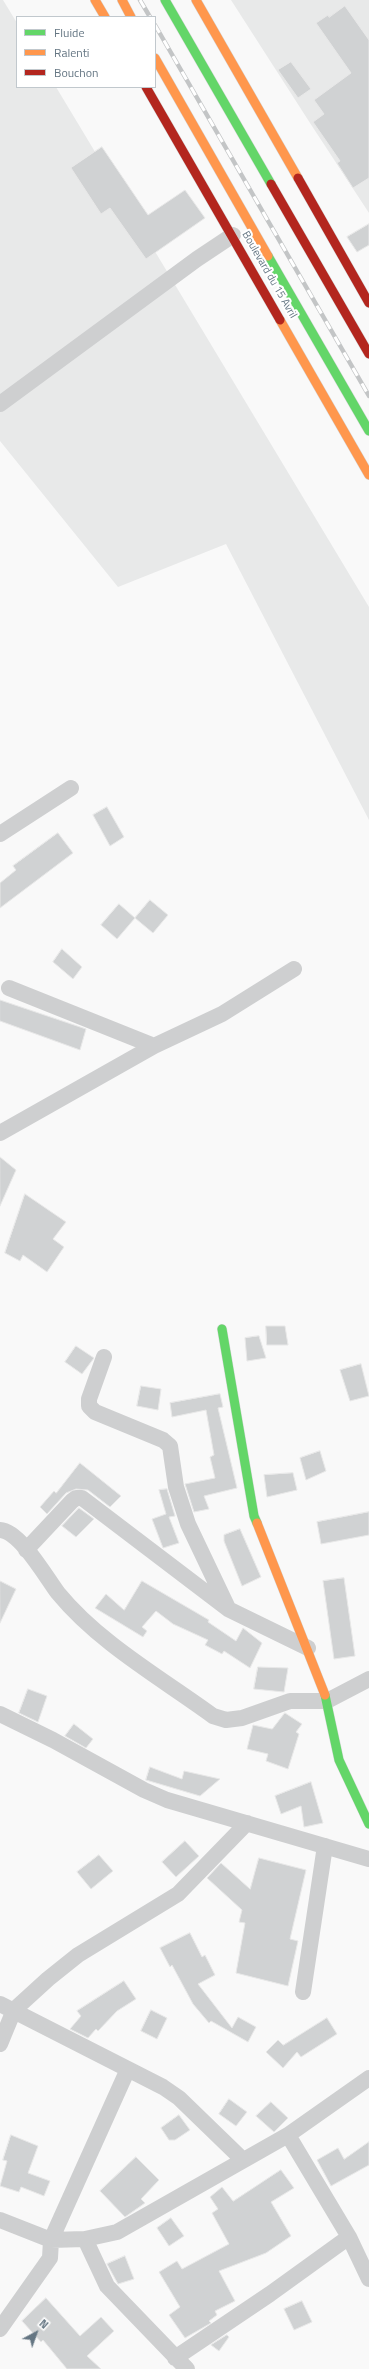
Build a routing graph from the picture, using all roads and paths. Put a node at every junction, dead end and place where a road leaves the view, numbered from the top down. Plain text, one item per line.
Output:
1 (95, 0) edge
2 (122, 0) edge
3 (165, 0) edge
4 (196, 0) edge
5 (104, 16) edge
6 (131, 16) edge
7 (156, 60) edge
8 (147, 88) edge
9 (233, 235) junction
10 (369, 303) edge
11 (369, 354) edge
12 (0, 404) edge
13 (369, 431) edge
14 (369, 475) edge
15 (71, 788) dead end
16 (0, 834) edge
17 (294, 969) dead end
18 (9, 988) dead end
19 (154, 1046) junction
20 (0, 1133) edge
21 (222, 1329) dead end
22 (104, 1357) dead end
23 (0, 1530) edge
24 (26, 1550) junction
25 (228, 1609) junction
26 (308, 1648) junction
27 (369, 1679) edge
28 (327, 1702) junction
29 (0, 1714) edge
30 (247, 1824) junction
31 (369, 1824) edge
32 (324, 1846) junction
33 (369, 1859) edge
34 (303, 1992) dead end
35 (7, 2007) edge
36 (0, 2044) edge
37 (128, 2069) junction
38 (369, 2078) edge
39 (288, 2135) junction
40 (244, 2160) junction
41 (0, 2220) edge
42 (349, 2237) junction
43 (85, 2239) junction
44 (51, 2240) junction
45 (369, 2279) edge
46 (0, 2329) edge
47 (175, 2358) junction
48 (187, 2369) edge

1 - 5 main road
2 - 6 main road
3 - 11 main road
4 - 10 main road
7 - 13 main road, Boulevard du 15 Avril
8 - 9 main road, Boulevard du 15 Avril
9 - 12 street
9 - 14 main road, Boulevard du 15 Avril
15 - 16 street
17 - 19 street
18 - 19 street
19 - 20 street
21 - 26 main road
22 - 25 street
23 - 24 street
24 - 25 street
24 - 28 street
25 - 26 street
26 - 28 main road
27 - 28 street
28 - 31 main road
29 - 30 street
30 - 32 street
30 - 35 street
32 - 33 street
32 - 34 street
35 - 36 street
35 - 37 street
37 - 40 street
37 - 44 street
38 - 39 street
39 - 40 street
39 - 42 street
40 - 43 street
41 - 44 street
42 - 45 street
42 - 47 street
43 - 44 street
43 - 47 street
44 - 46 street
47 - 48 street

